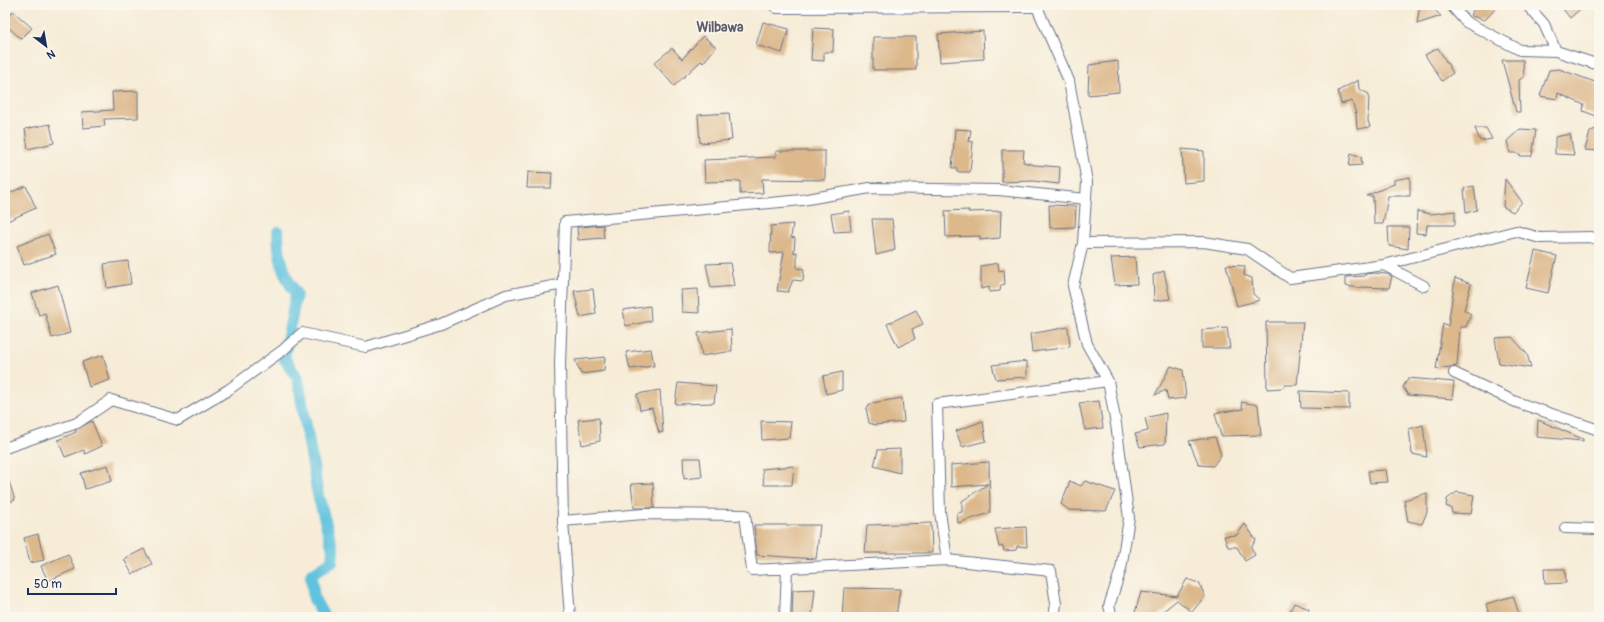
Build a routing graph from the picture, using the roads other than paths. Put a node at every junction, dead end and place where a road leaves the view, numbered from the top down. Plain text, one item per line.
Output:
1 (773, 5) edge
2 (1451, 5) edge
3 (1527, 5) edge
4 (1037, 6) edge
5 (1556, 51) junction
6 (1599, 65) edge
7 (1086, 199) junction
8 (1599, 240) edge
9 (1083, 243) junction
10 (1384, 265) junction
11 (563, 284) junction
12 (1424, 286) dead end
13 (1454, 373) dead end
14 (1108, 381) junction
15 (1599, 430) edge
16 (5, 448) edge
17 (563, 521) junction
18 (1565, 528) dead end
19 (1599, 529) edge
20 (947, 560) junction
21 (787, 568) junction
22 (570, 617) edge
23 (786, 617) edge
24 (1054, 617) edge
25 (1112, 617) edge

1 - 4 street
2 - 5 street
3 - 5 street
4 - 7 street
5 - 6 street
7 - 9 street
7 - 11 street
8 - 10 street
9 - 10 street
9 - 14 street
10 - 12 street
11 - 16 street
11 - 17 street
13 - 15 street
14 - 20 street
14 - 25 street
17 - 21 street
17 - 22 street
18 - 19 street
20 - 21 street
20 - 24 street
21 - 23 street

